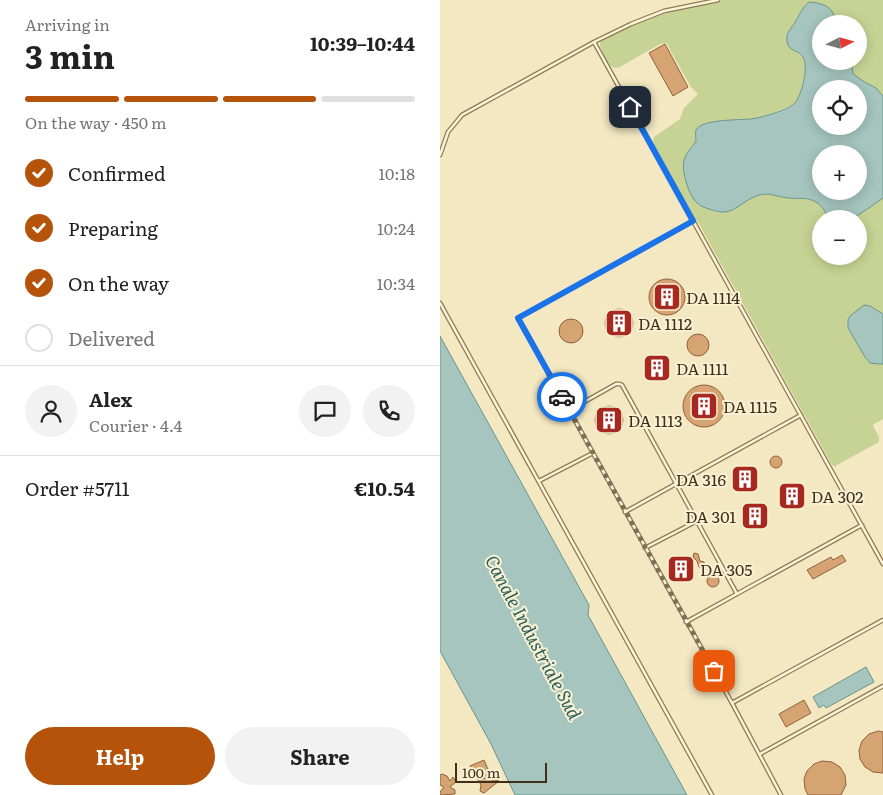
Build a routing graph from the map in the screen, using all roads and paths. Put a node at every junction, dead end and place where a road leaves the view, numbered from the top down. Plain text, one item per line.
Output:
1 (718, 0) edge
2 (594, 42) junction
3 (440, 155) edge
4 (693, 221) junction
5 (440, 303) edge
6 (569, 410) junction
7 (801, 415) junction
8 (593, 453) junction
9 (539, 481) junction
10 (677, 484) junction
11 (625, 512) junction
12 (697, 521) junction
13 (862, 525) junction
14 (645, 548) junction
15 (883, 564) edge
16 (737, 594) junction
17 (883, 620) edge
18 (686, 622) junction
19 (883, 686) edge
20 (732, 703) junction
21 (759, 755) junction
22 (712, 795) edge
23 (781, 795) edge

1 - 2 lane
2 - 3 lane
2 - 4 lane
4 - 6 lane
4 - 7 lane
5 - 9 lane
6 - 8 lane
6 - 10 lane
7 - 10 lane
7 - 13 lane
8 - 9 lane
8 - 11 lane
9 - 22 lane
10 - 11 lane
10 - 12 lane
11 - 14 lane
12 - 14 lane
12 - 16 lane
13 - 15 lane
13 - 16 lane
14 - 18 lane
16 - 18 lane
17 - 20 lane
18 - 20 lane
19 - 21 lane
20 - 21 lane
21 - 23 lane

